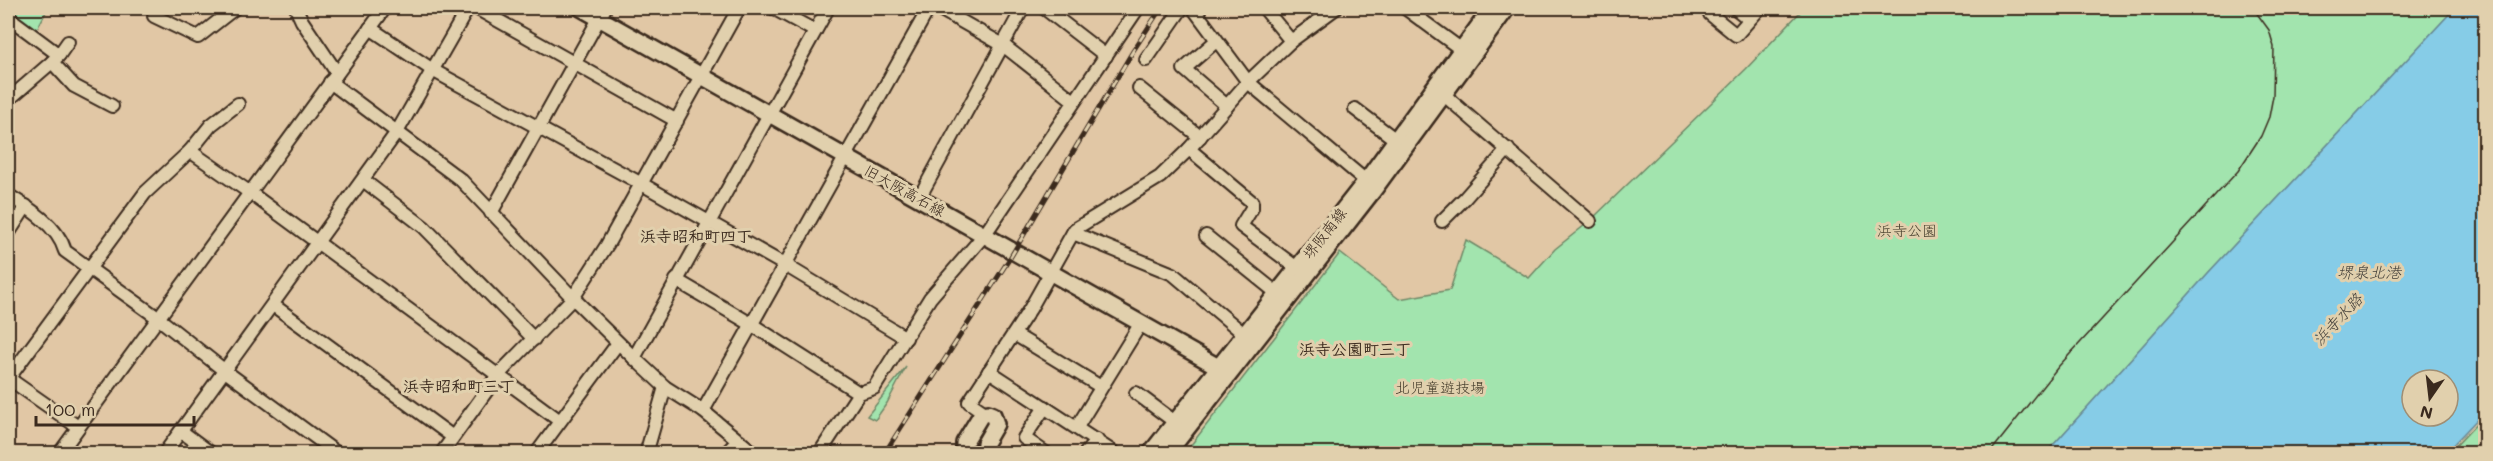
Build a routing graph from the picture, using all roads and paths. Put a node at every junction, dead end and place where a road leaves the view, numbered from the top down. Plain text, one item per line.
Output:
1 (235, 8) edge
2 (296, 8) edge
3 (385, 8) edge
4 (468, 8) edge
5 (476, 8) edge
6 (581, 8) edge
7 (739, 8) edge
8 (773, 8) edge
9 (828, 8) edge
10 (929, 8) edge
11 (938, 8) edge
12 (1023, 8) edge
13 (1044, 8) edge
14 (1138, 8) edge
15 (1182, 8) edge
16 (1193, 8) edge
17 (1264, 8) edge
18 (1336, 8) edge
19 (1405, 8) edge
20 (1492, 8) edge
21 (1507, 8) edge
22 (1708, 8) edge
23 (1735, 8) edge
24 (1760, 8) edge
25 (602, 13) edge
26 (154, 16) dead end
27 (8, 17) edge
28 (1749, 19) junction
29 (370, 28) junction
30 (815, 31) junction
31 (1216, 41) junction
32 (1291, 41) junction
33 (68, 42) dead end
34 (1003, 45) junction
35 (1462, 50) junction
36 (1106, 56) junction
37 (56, 58) junction
38 (1146, 60) dead end
39 (574, 63) junction
40 (434, 71) junction
41 (334, 77) junction
42 (702, 77) junction
43 (1248, 82) junction
44 (1139, 88) dead end
45 (1440, 89) junction
46 (8, 100) edge
47 (1074, 101) junction
48 (238, 104) dead end
49 (111, 106) dead end
50 (1227, 106) junction
51 (1355, 109) dead end
52 (769, 114) junction
53 (676, 121) junction
54 (538, 127) junction
55 (397, 132) junction
56 (1200, 137) junction
57 (1396, 140) junction
58 (1189, 149) junction
59 (1508, 149) junction
60 (190, 151) junction
61 (846, 156) junction
62 (363, 180) junction
63 (1366, 181) junction
64 (640, 183) junction
65 (249, 192) junction
66 (8, 195) edge
67 (919, 198) junction
68 (26, 206) junction
69 (491, 213) junction
70 (1442, 221) dead end
71 (1590, 221) dead end
72 (709, 222) junction
73 (1073, 233) junction
74 (8, 234) edge
75 (985, 234) junction
76 (1206, 237) dead end
77 (318, 242) junction
78 (785, 265) junction
79 (90, 268) junction
80 (1297, 268) junction
81 (1051, 271) junction
82 (676, 280) junction
83 (1281, 297) junction
84 (573, 298) junction
85 (273, 305) junction
86 (158, 318) junction
87 (1141, 323) junction
88 (752, 324) junction
89 (1014, 334) junction
90 (1244, 334) junction
91 (906, 338) junction
92 (534, 339) junction
93 (618, 343) junction
94 (634, 358) junction
95 (1224, 369) junction
96 (225, 371) junction
97 (989, 371) junction
98 (498, 375) junction
99 (8, 379) edge
100 (665, 387) junction
101 (1101, 387) junction
102 (859, 393) junction
103 (1136, 393) dead end
104 (1045, 407) junction
105 (703, 411) junction
106 (985, 413) junction
107 (560, 421) junction
108 (1175, 422) junction
109 (78, 427) junction
110 (1077, 427) junction
111 (181, 431) junction
112 (453, 436) junction
113 (739, 440) junction
114 (1097, 440) junction
115 (59, 453) edge
116 (164, 453) edge
117 (212, 453) edge
118 (339, 453) edge
119 (441, 453) edge
120 (536, 453) edge
121 (646, 453) edge
122 (724, 453) edge
123 (755, 453) edge
124 (819, 453) edge
125 (968, 453) edge
126 (984, 453) edge
127 (1047, 453) edge
128 (1085, 453) edge
129 (1116, 453) edge
130 (1150, 453) edge
131 (1167, 453) edge

1 - 26 street
2 - 41 street
3 - 29 street
4 - 40 street
5 - 39 street
6 - 25 main road, 旧大阪高石線
7 - 42 street
8 - 30 street
9 - 30 street
10 - 61 street
11 - 34 street
12 - 34 street
13 - 36 street
14 - 36 street
15 - 38 street
16 - 31 street
17 - 32 street
18 - 32 street
19 - 35 street
20 - 35 main road, 堺阪南線
21 - 45 main road, 堺阪南線
22 - 28 street
23 - 28 street
24 - 28 street
25 - 39 street
25 - 42 main road, 旧大阪高石線
27 - 37 street
29 - 40 street
29 - 41 street
30 - 52 street
31 - 43 street
31 - 50 street
32 - 43 street
33 - 37 street
34 - 47 street
34 - 67 street
35 - 45 main road, 堺阪南線
36 - 47 street
37 - 46 street
37 - 49 street
39 - 53 street
39 - 54 street
40 - 54 street
40 - 55 street
41 - 55 street
41 - 65 street
42 - 52 main road, 旧大阪高石線
42 - 53 street
43 - 50 street
43 - 63 street
44 - 56 street
45 - 57 main road, 堺阪南線
45 - 59 street
45 - 83 main road, 堺阪南線
47 - 75 street
48 - 60 street
50 - 56 street
51 - 57 street
52 - 61 main road, 旧大阪高石線
52 - 72 street
53 - 64 street
54 - 64 street
54 - 69 street
55 - 62 street
55 - 69 street
56 - 58 street
57 - 63 main road, 堺阪南線
58 - 73 street
58 - 80 street
59 - 70 street
59 - 71 street
60 - 65 street
60 - 79 street
61 - 67 main road, 旧大阪高石線
61 - 78 street
62 - 77 street
62 - 92 street
63 - 80 main road, 堺阪南線
64 - 72 street
64 - 84 street
65 - 77 street
65 - 86 street
66 - 68 street
67 - 75 main road, 旧大阪高石線
68 - 74 street
68 - 79 street
69 - 84 street
72 - 78 street
72 - 82 street
73 - 81 street
73 - 90 street
75 - 81 main road, 旧大阪高石線
75 - 91 street
76 - 83 street
77 - 85 street
77 - 98 street
78 - 88 street
78 - 91 street
79 - 86 street
79 - 99 street
80 - 83 main road, 堺阪南線
81 - 87 main road, 旧大阪高石線
81 - 89 street
82 - 88 street
82 - 94 street
83 - 90 main road, 堺阪南線
83 - 95 main road, 堺阪南線
84 - 92 street
84 - 93 street
85 - 96 street
85 - 112 street
86 - 96 street
86 - 109 street
87 - 95 main road, 旧大阪高石線
87 - 101 street
88 - 102 street
88 - 105 street
89 - 97 street
89 - 101 street
90 - 95 main road, 堺阪南線
91 - 102 street
92 - 98 street
93 - 94 street
93 - 107 street
94 - 100 street
95 - 108 main road, 堺阪南線
95 - 131 main road, 堺阪南線
96 - 111 street
96 - 118 street
97 - 104 street
97 - 106 street
98 - 107 street
98 - 112 street
99 - 109 street
100 - 105 street
100 - 121 street
101 - 110 street
102 - 124 street
103 - 108 street
104 - 110 street
104 - 127 street
105 - 113 street
106 - 125 main road
106 - 126 main road
107 - 120 street
108 - 130 main road, 堺阪南線
109 - 115 street
110 - 114 street
111 - 116 street
111 - 117 street
112 - 119 street
113 - 122 street
113 - 123 street
114 - 128 street
114 - 129 street

